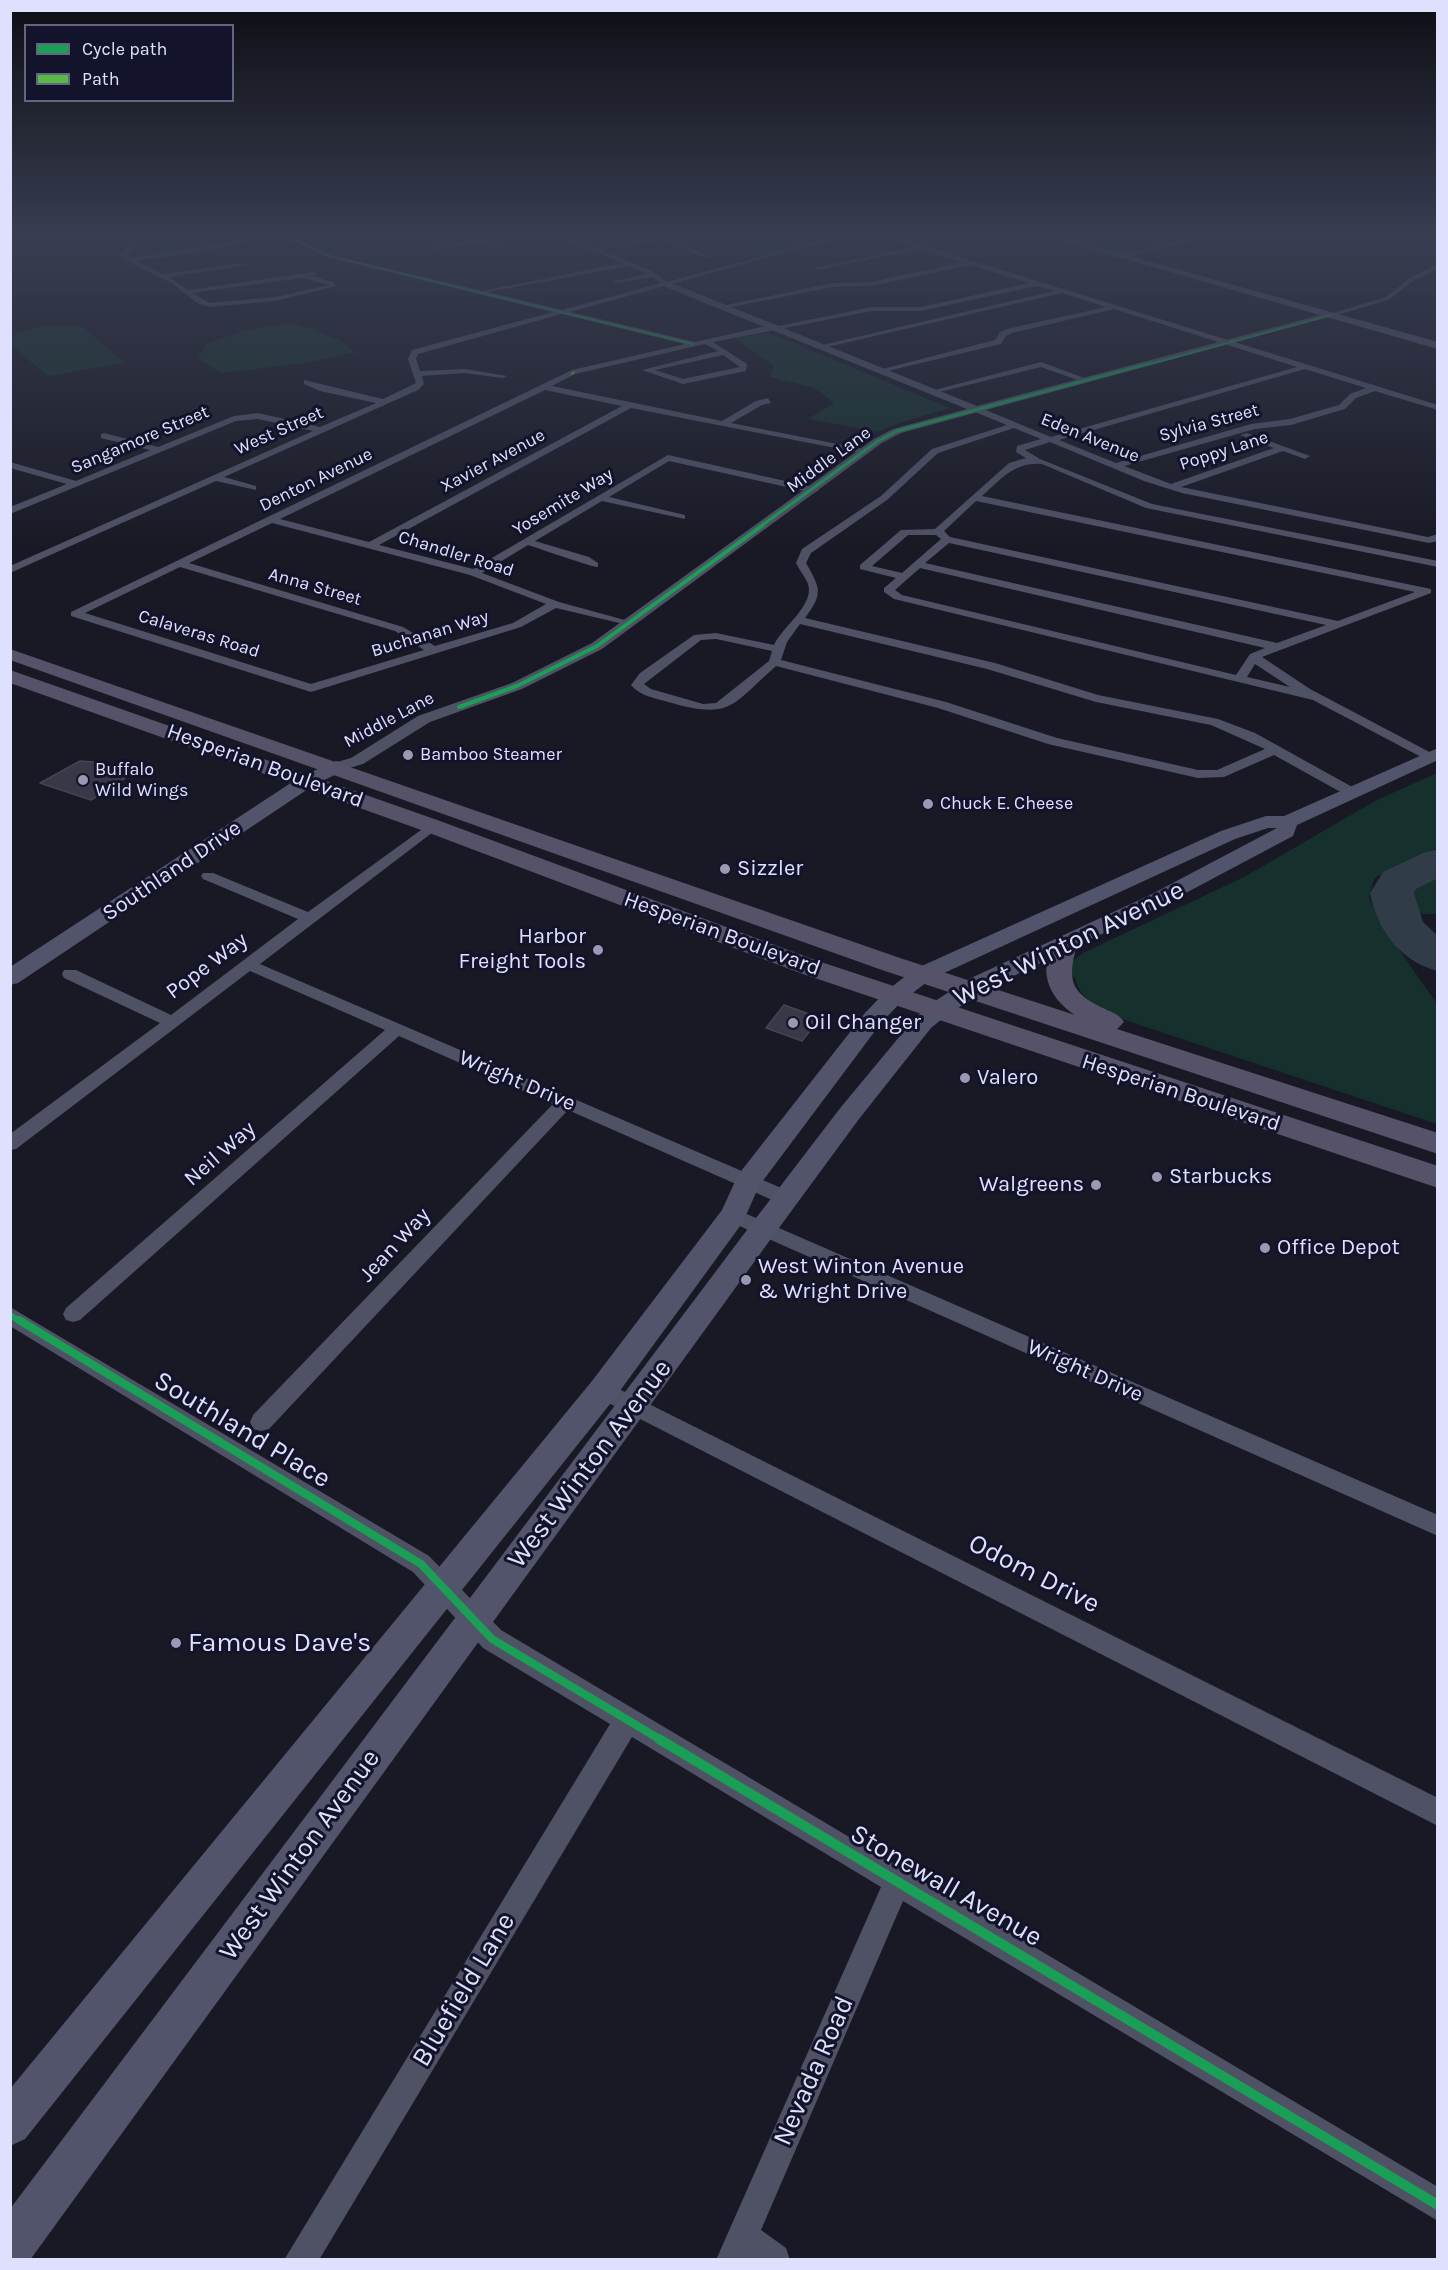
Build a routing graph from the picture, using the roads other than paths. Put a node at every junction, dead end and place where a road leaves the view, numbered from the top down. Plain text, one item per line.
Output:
1 (451, 342) edge
2 (685, 342) edge
3 (701, 342) edge
4 (707, 342) edge
5 (806, 342) edge
6 (840, 342) edge
7 (998, 342) edge
8 (1224, 342) joint
9 (693, 344) junction
10 (818, 347) junction
11 (726, 352) junction
12 (1305, 367) junction
13 (879, 371) junction
14 (418, 374) junction
15 (503, 376) dead end
16 (1083, 379) junction
17 (307, 382) dead end
18 (542, 387) junction
19 (1376, 388) junction
20 (931, 392) junction
21 (768, 401) dead end
22 (385, 402) junction
23 (630, 405) junction
24 (973, 408) junction
25 (1437, 408) edge
26 (723, 424) junction
27 (1015, 425) junction
28 (321, 430) junction
29 (1244, 435) dead end
30 (104, 436) dead end
31 (1047, 438) junction
32 (1283, 448) junction
33 (160, 450) junction
34 (863, 452) junction
35 (1305, 456) dead end
36 (1037, 461) junction
37 (10, 465) edge
38 (1116, 466) junction
39 (215, 478) junction
40 (78, 484) junction
41 (1171, 487) junction
42 (253, 488) dead end
43 (814, 490) junction
44 (600, 498) junction
45 (975, 498) junction
46 (10, 511) edge
47 (681, 517) dead end
48 (273, 520) junction
49 (943, 535) junction
50 (1433, 538) edge
51 (528, 542) junction
52 (371, 545) junction
53 (181, 564) junction
54 (916, 564) junction
55 (1437, 564) edge
56 (594, 565) dead end
57 (10, 570) edge
58 (474, 573) junction
59 (903, 576) junction
60 (1432, 589) edge
61 (555, 604) junction
62 (75, 615) joint
63 (798, 620) junction
64 (628, 624) junction
65 (1338, 624) junction
66 (1277, 648) junction
67 (435, 651) junction
68 (10, 654) edge
69 (776, 655) junction
70 (1254, 656) junction
71 (10, 676) edge
72 (1239, 678) junction
73 (311, 688) joint
74 (1315, 697) junction
75 (1274, 750) junction
76 (1434, 754) edge
77 (336, 767) junction
78 (307, 781) junction
79 (1351, 792) junction
80 (1287, 822) junction
81 (432, 826) junction
82 (1228, 835) junction
83 (208, 876) dead end
84 (1186, 887) junction
85 (308, 918) junction
86 (1065, 945) junction
87 (247, 964) junction
88 (70, 974) dead end
89 (923, 974) junction
90 (10, 978) edge
91 (967, 990) junction
92 (894, 996) junction
93 (936, 1010) junction
94 (170, 1021) junction
95 (398, 1029) junction
96 (565, 1102) junction
97 (1330, 1107) junction
98 (1278, 1125) junction
99 (10, 1144) edge
100 (1437, 1144) edge
101 (1437, 1150) edge
102 (1437, 1177) edge
103 (747, 1182) junction
104 (786, 1198) junction
105 (733, 1215) junction
106 (763, 1229) junction
107 (73, 1314) dead end
108 (10, 1315) edge
109 (603, 1390) junction
110 (634, 1405) junction
111 (261, 1422) dead end
112 (1437, 1526) edge
113 (443, 1590) junction
114 (473, 1620) junction
115 (627, 1721) junction
116 (1437, 1813) edge
117 (897, 1882) junction
118 (10, 2124) edge
119 (1437, 2205) edge
120 (10, 2248) edge
121 (737, 2248) edge
122 (300, 2259) edge
123 (774, 2259) edge

1 - 14 street
2 - 9 street
3 - 9 street, Denton Avenue
4 - 11 street
5 - 10 street, Eden Avenue
6 - 10 street
7 - 13 street
8 - 12 street
8 - 16 street, Middle Lane
9 - 18 street, Denton Avenue
10 - 13 street, Eden Avenue
11 - 11 street
12 - 19 street
12 - 31 street
13 - 20 street, Eden Avenue
14 - 15 street
14 - 22 street, West Street
16 - 20 street
16 - 24 street, Middle Lane
17 - 22 street
18 - 23 street
18 - 48 street, Denton Avenue
19 - 25 street
19 - 38 street, Sylvia Street
20 - 24 street, Eden Avenue
21 - 26 street
22 - 28 street, West Street
23 - 26 street
23 - 52 street, Xavier Avenue
24 - 27 street, Eden Avenue
24 - 34 street, Middle Lane
26 - 34 street
27 - 31 street, Eden Avenue
27 - 63 street
28 - 33 street, Sangamore Street
28 - 39 street, West Street
29 - 32 street, Poppy Lane
30 - 33 street
31 - 36 street
31 - 38 street, Eden Avenue
32 - 35 street
32 - 41 street, Poppy Lane
33 - 40 street, Sangamore Street
34 - 43 street, Middle Lane
36 - 45 street
36 - 55 street
37 - 40 street
38 - 41 street, Eden Avenue
39 - 42 street
39 - 57 street, West Street
40 - 46 street, Sangamore Street
41 - 50 street, Eden Avenue
43 - 44 street, Yosemite Way
43 - 64 street, Middle Lane
44 - 47 street
44 - 51 street, Yosemite Way
45 - 49 street
45 - 60 street
48 - 52 street, Chandler Road
48 - 53 street, Denton Avenue
49 - 54 street
49 - 59 street
49 - 65 street
51 - 56 street
51 - 58 street, Yosemite Way
52 - 58 street, Chandler Road
53 - 62 street, Denton Avenue
53 - 67 street, Anna Street
54 - 59 street
54 - 66 street
58 - 61 street, Chandler Road
59 - 72 street
60 - 65 street
61 - 64 street, Chandler Road
61 - 67 street, Buchanan Way
62 - 73 street, Calaveras Road
63 - 69 street
63 - 75 street
64 - 77 street, Middle Lane
65 - 66 street
66 - 70 street
67 - 73 street, Buchanan Way
68 - 77 main road, Hesperian Boulevard
69 - 69 street
69 - 75 street
70 - 72 street
70 - 74 street
71 - 78 main road, Hesperian Boulevard
72 - 74 street
74 - 76 street
75 - 79 street
76 - 79 main road, West Winton Avenue
77 - 78 main road, Southland Drive
77 - 89 main road, Hesperian Boulevard
78 - 81 main road, Hesperian Boulevard
78 - 90 main road, Southland Drive
79 - 80 main road, West Winton Avenue
80 - 82 main road, West Winton Avenue
80 - 84 main road, West Winton Avenue
81 - 85 street, Pope Way
81 - 92 main road, Hesperian Boulevard
82 - 84 main road
82 - 89 main road, West Winton Avenue
83 - 85 street
84 - 86 main road, West Winton Avenue
85 - 87 street, Pope Way
86 - 91 main road, West Winton Avenue
86 - 97 main road
87 - 94 street, Pope Way
87 - 95 street, Wright Drive
88 - 94 street
89 - 91 main road, Hesperian Boulevard
89 - 92 main road, West Winton Avenue
91 - 93 main road, West Winton Avenue
91 - 97 main road, Hesperian Boulevard
92 - 93 main road, Hesperian Boulevard
92 - 103 main road, West Winton Avenue
93 - 98 main road, Hesperian Boulevard
93 - 104 main road, West Winton Avenue
94 - 99 street, Pope Way
95 - 96 street, Wright Drive
95 - 107 street, Neil Way
96 - 103 street, Wright Drive
96 - 111 street, Jean Way
97 - 100 main road, Hesperian Boulevard
98 - 101 main road
98 - 102 main road, Hesperian Boulevard
103 - 104 street, Wright Drive
103 - 105 main road, West Winton Avenue
104 - 106 main road, West Winton Avenue
105 - 106 street, Wright Drive
105 - 109 main road, West Winton Avenue
106 - 110 main road, West Winton Avenue
106 - 112 street, Wright Drive
108 - 113 street, Southland Place
109 - 110 street, Odom Drive
109 - 113 main road, West Winton Avenue
110 - 114 main road, West Winton Avenue
110 - 116 street, Odom Drive
113 - 114 street, Stonewall Avenue
113 - 118 main road, West Winton Avenue
114 - 115 street, Stonewall Avenue
114 - 120 main road, West Winton Avenue
115 - 117 street, Stonewall Avenue
115 - 122 street, Bluefield Lane
117 - 119 street, Stonewall Avenue
117 - 121 street, Nevada Road
121 - 123 street

